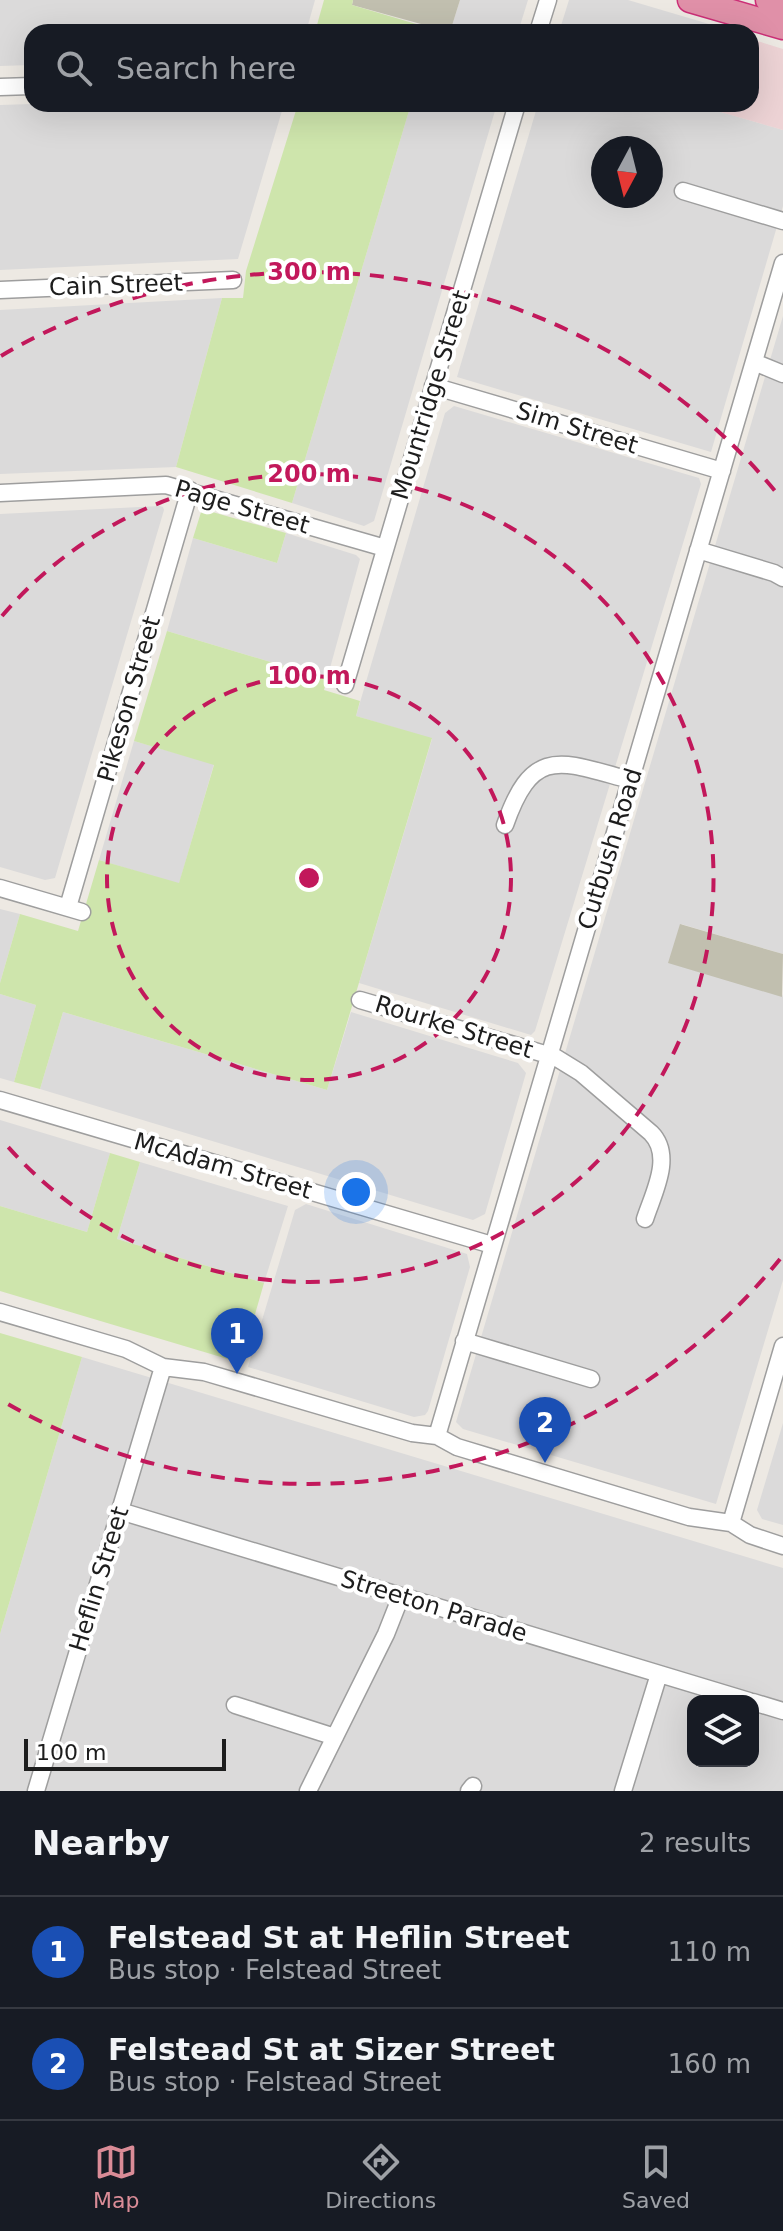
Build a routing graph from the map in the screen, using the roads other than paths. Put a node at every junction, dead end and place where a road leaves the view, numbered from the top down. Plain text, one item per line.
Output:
1 (548, 0) edge
2 (690, 0) edge
3 (768, 0) edge
4 (783, 4) edge
5 (540, 24) edge
6 (783, 27) edge
7 (24, 86) edge
8 (0, 87) edge
9 (515, 112) edge
10 (683, 191) dead end
11 (783, 221) edge
12 (783, 263) edge
13 (233, 280) dead end
14 (0, 290) edge
15 (754, 362) junction
16 (783, 374) edge
17 (433, 386) junction
18 (722, 471) junction
19 (190, 490) junction
20 (0, 493) edge
21 (385, 548) junction
22 (698, 550) junction
23 (783, 578) edge
24 (345, 685) dead end
25 (630, 780) junction
26 (505, 825) dead end
27 (0, 888) edge
28 (360, 1000) dead end
29 (548, 1055) junction
30 (0, 1100) edge
31 (645, 1219) dead end
32 (492, 1245) junction
33 (0, 1312) edge
34 (464, 1341) junction
35 (783, 1346) edge
36 (163, 1367) junction
37 (591, 1379) dead end
38 (437, 1436) junction
39 (120, 1511) junction
40 (731, 1523) junction
41 (783, 1546) edge
42 (401, 1596) junction
43 (659, 1674) junction
44 (728, 1695) edge
45 (759, 1704) edge
46 (235, 1705) dead end
47 (783, 1711) edge
48 (335, 1737) junction
49 (36, 1791) edge
50 (308, 1791) edge
51 (623, 1791) edge

1 - 5 street
2 - 6 highway
3 - 4 highway
7 - 8 street
9 - 17 street, Mountridge Street
10 - 11 street
12 - 15 street, Cutbush Road
13 - 14 street, Cain Street
15 - 16 street
15 - 18 street, Cutbush Road
17 - 18 street, Sim Street
17 - 21 street, Mountridge Street
18 - 22 street, Cutbush Road
19 - 20 street, Page Street
19 - 21 street, Page Street
19 - 27 street, Pikeson Street
21 - 24 street, Mountridge Street
22 - 23 street
22 - 25 street, Cutbush Road
25 - 26 street
25 - 29 street, Cutbush Road
28 - 29 street, Rourke Street
29 - 31 street, Rourke Street
29 - 32 street, Cutbush Road
30 - 32 street, McAdam Street
32 - 34 street, Cutbush Road
33 - 36 street
34 - 37 street
34 - 38 street, Cutbush Road
35 - 40 street
36 - 38 street
36 - 39 street, Heflin Street
38 - 40 street
39 - 42 street, Streeton Parade
39 - 49 street, Heflin Street
40 - 41 street
42 - 43 street, Streeton Parade
42 - 48 street
43 - 44 street, Streeton Parade
43 - 51 street
45 - 47 street, Streeton Parade
46 - 48 street
48 - 50 street

